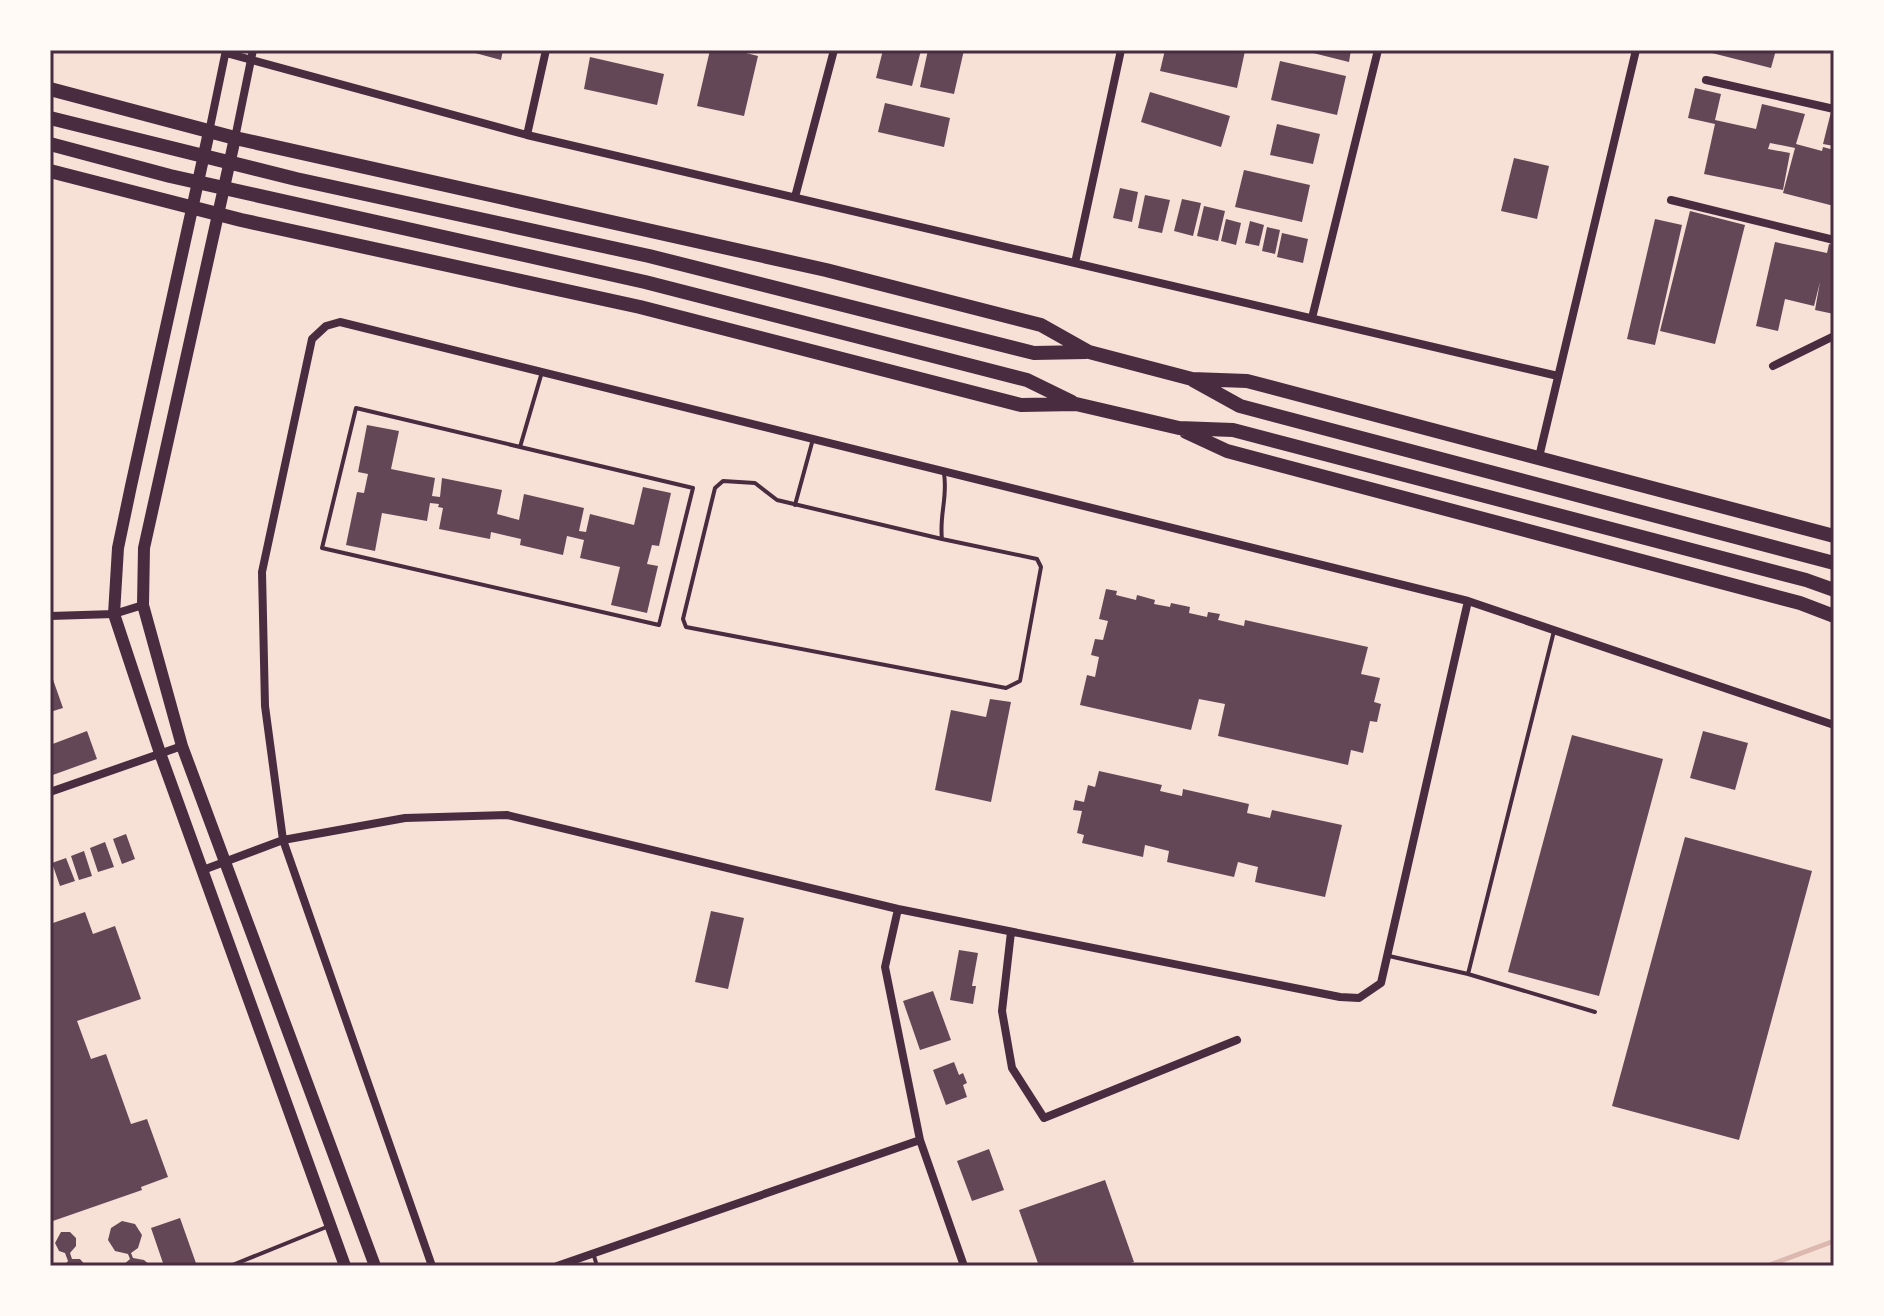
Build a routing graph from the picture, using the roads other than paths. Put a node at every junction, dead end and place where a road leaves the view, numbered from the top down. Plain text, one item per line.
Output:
1 (216, 50) edge
2 (253, 50) edge
3 (546, 50) edge
4 (834, 50) edge
5 (1121, 50) edge
6 (1378, 50) edge
7 (1636, 50) edge
8 (226, 52) edge
9 (251, 60) junction
10 (1706, 80) dead end
11 (50, 89) edge
12 (1834, 109) edge
13 (50, 118) edge
14 (209, 132) junction
15 (527, 135) junction
16 (235, 138) junction
17 (50, 144) edge
18 (50, 171) edge
19 (795, 197) junction
20 (1671, 200) dead end
21 (192, 208) junction
22 (218, 214) junction
23 (1834, 240) edge
24 (1075, 263) junction
25 (1312, 318) junction
26 (1834, 336) edge
27 (1089, 352) junction
28 (1773, 366) dead end
29 (542, 372) junction
30 (1558, 376) junction
31 (1192, 379) junction
32 (1076, 404) junction
33 (1179, 428) junction
34 (813, 439) junction
35 (520, 447) junction
36 (1539, 457) junction
37 (944, 471) junction
38 (795, 505) junction
39 (1834, 536) edge
40 (942, 539) junction
41 (1834, 563) edge
42 (1834, 590) edge
43 (1468, 601) junction
44 (143, 605) junction
45 (114, 614) junction
46 (50, 616) edge
47 (1834, 616) edge
48 (1554, 629) junction
49 (1834, 725) edge
50 (182, 746) junction
51 (160, 753) junction
52 (50, 792) edge
53 (283, 840) junction
54 (225, 860) junction
55 (203, 870) junction
56 (898, 909) junction
57 (1011, 932) junction
58 (1387, 956) junction
59 (1468, 974) junction
60 (1595, 1012) dead end
61 (1237, 1040) dead end
62 (920, 1140) junction
63 (331, 1225) junction
64 (593, 1253) junction
65 (230, 1266) edge
66 (345, 1266) edge
67 (375, 1266) edge
68 (432, 1266) edge
69 (557, 1266) edge
70 (597, 1266) edge
71 (964, 1266) edge

1 - 8 lane
2 - 9 street
3 - 15 street
4 - 19 street
5 - 24 street
6 - 25 street
7 - 30 street
8 - 9 street
8 - 14 street
9 - 15 street
9 - 16 street
10 - 12 street
11 - 14 main road
13 - 27 main road
14 - 16 main road
14 - 21 main road
15 - 19 street
16 - 22 main road
16 - 27 main road
17 - 32 main road
18 - 21 main road
19 - 24 street
20 - 23 street
21 - 22 main road
21 - 45 main road
22 - 32 main road
22 - 44 main road
24 - 25 street
25 - 30 street
26 - 28 street
27 - 31 main road
29 - 34 street
29 - 35 lane
29 - 53 street
30 - 36 street
31 - 36 main road
31 - 41 main road
32 - 33 main road
33 - 42 main road
33 - 47 main road
34 - 37 street
34 - 38 lane
35 - 35 lane
36 - 39 main road
37 - 40 lane
37 - 43 street
38 - 40 lane
38 - 40 lane
43 - 48 street
43 - 58 street
44 - 45 street
44 - 50 main road
45 - 46 street
45 - 51 main road
48 - 49 street
48 - 59 lane
50 - 51 street
50 - 54 main road
51 - 52 street
51 - 55 main road
53 - 54 street
53 - 56 street
53 - 68 street
54 - 55 street
54 - 67 main road
55 - 63 main road
56 - 57 street
56 - 62 street
57 - 58 street
57 - 61 street
58 - 59 lane
59 - 60 lane
62 - 64 street
62 - 71 street
63 - 65 lane
63 - 66 main road
64 - 69 street
64 - 70 lane

